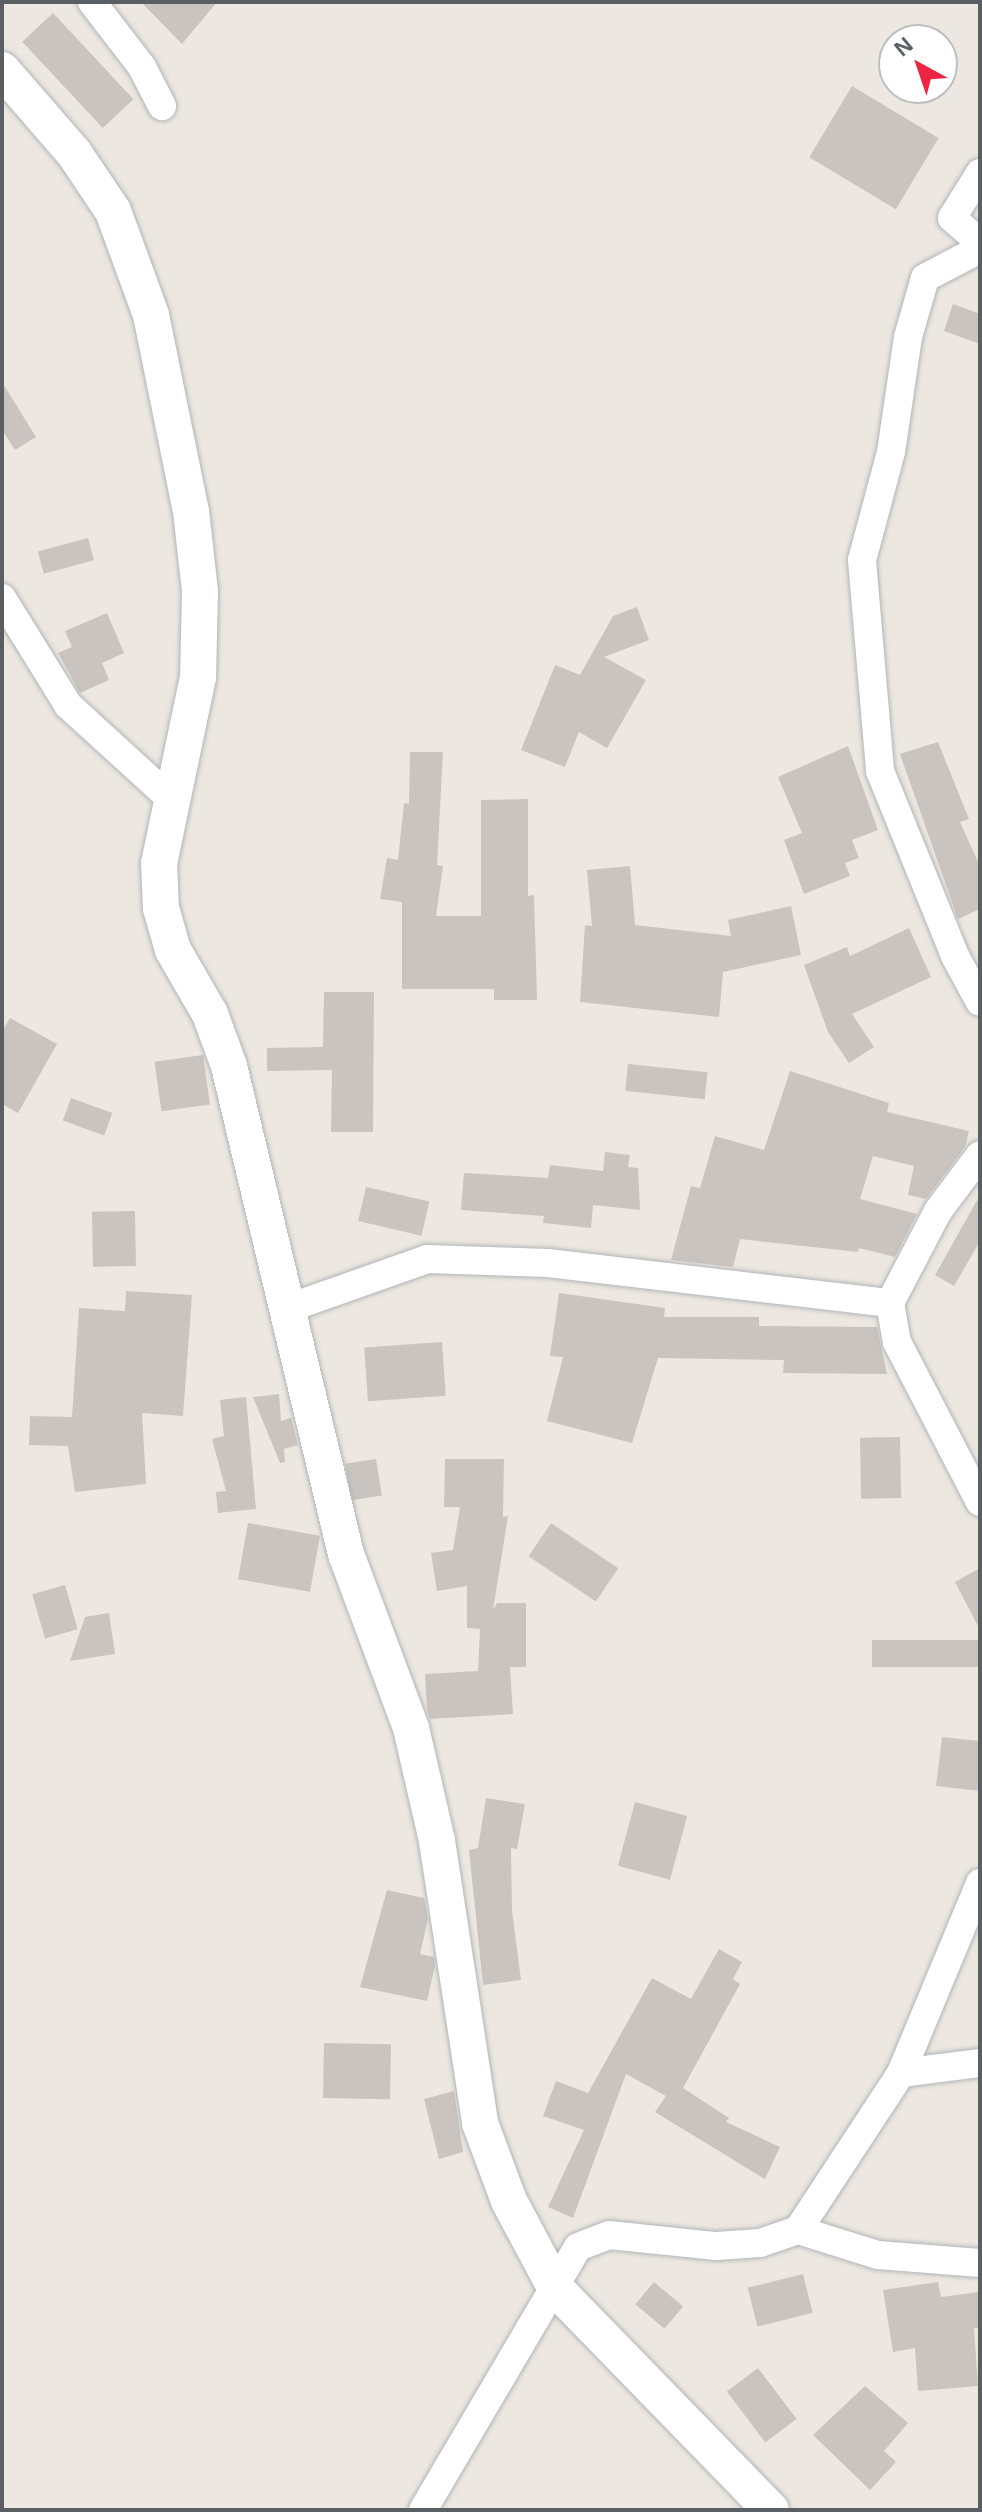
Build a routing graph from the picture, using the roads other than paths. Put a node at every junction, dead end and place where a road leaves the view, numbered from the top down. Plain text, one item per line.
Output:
1 (92, 2) edge
2 (2, 70) edge
3 (162, 106) dead end
4 (980, 173) edge
5 (2, 598) edge
6 (172, 800) junction
7 (980, 1002) edge
8 (980, 1155) edge
9 (890, 1303) junction
10 (286, 1309) junction
11 (980, 1502) edge
12 (980, 1883) edge
13 (980, 2063) edge
14 (901, 2073) junction
15 (798, 2230) junction
16 (980, 2263) edge
17 (556, 2289) junction
18 (423, 2510) edge
19 (771, 2510) edge

1 - 3 street
2 - 6 street
4 - 7 street
5 - 6 street
6 - 10 street
8 - 9 street
9 - 10 street
9 - 11 street
10 - 17 street
12 - 14 street
13 - 14 street
14 - 15 street
15 - 16 street
15 - 17 street
17 - 18 street
17 - 19 street

